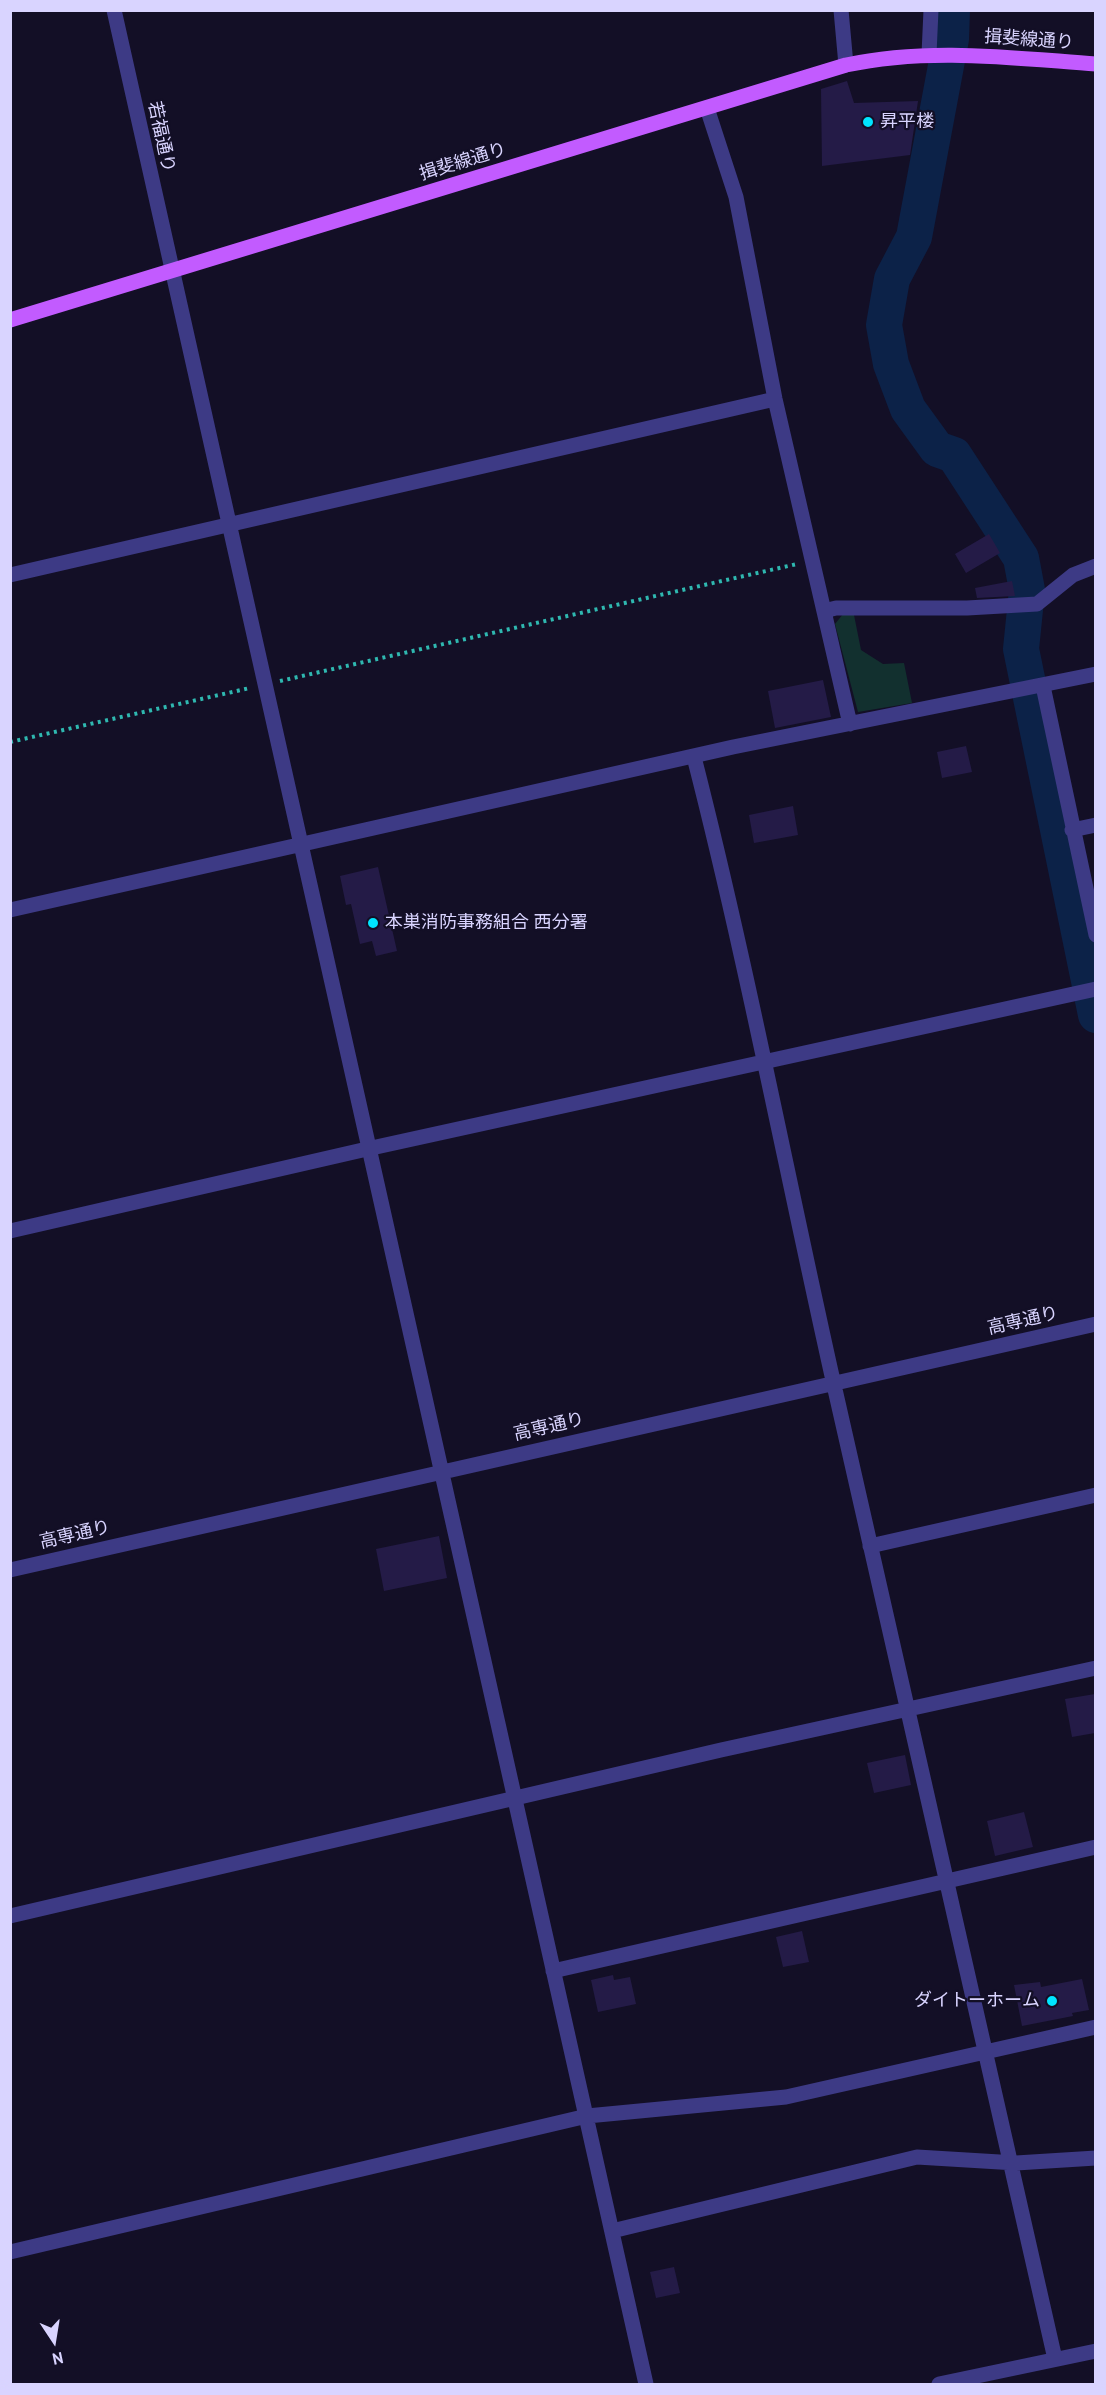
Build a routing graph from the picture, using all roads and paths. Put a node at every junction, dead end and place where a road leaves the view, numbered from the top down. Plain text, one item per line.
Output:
1 (114, 10) edge
2 (841, 10) edge
3 (931, 10) edge
4 (929, 54) junction
5 (1095, 64) edge
6 (846, 65) junction
7 (707, 108) junction
8 (171, 272) junction
9 (10, 320) edge
10 (776, 399) junction
11 (230, 526) junction
12 (812, 561) junction
13 (1095, 566) edge
14 (10, 575) edge
15 (824, 611) junction
16 (1095, 674) edge
17 (265, 685) junction
18 (1041, 687) junction
19 (850, 724) junction
20 (10, 742) edge
21 (694, 757) junction
22 (1095, 825) edge
23 (1072, 830) junction
24 (300, 844) junction
25 (10, 910) edge
26 (1095, 935) edge
27 (1095, 989) edge
28 (763, 1061) junction
29 (367, 1149) junction
30 (10, 1231) edge
31 (1095, 1324) edge
32 (834, 1383) junction
33 (440, 1471) junction
34 (1095, 1495) edge
35 (870, 1546) junction
36 (10, 1570) edge
37 (1095, 1668) edge
38 (908, 1708) junction
39 (515, 1798) junction
40 (1095, 1847) edge
41 (947, 1882) junction
42 (10, 1916) edge
43 (553, 1971) junction
44 (1095, 2027) edge
45 (988, 2051) junction
46 (587, 2116) junction
47 (1095, 2158) edge
48 (1012, 2163) junction
49 (612, 2231) junction
50 (10, 2252) edge
51 (1095, 2351) edge
52 (1055, 2359) junction
53 (646, 2385) edge
54 (939, 2385) edge

1 - 8 street, 若福通り
2 - 6 street
3 - 4 street
4 - 5 main road, 揖斐線通り
4 - 6 main road, 揖斐線通り
6 - 7 main road, 揖斐線通り
7 - 8 main road, 揖斐線通り
7 - 10 street
8 - 9 main road, 揖斐線通り
8 - 11 street, 若福通り
10 - 11 street
10 - 12 street
11 - 14 street
11 - 17 street, 若福通り
12 - 15 street
12 - 17 path
13 - 15 street
15 - 19 street
16 - 18 street
17 - 20 path
17 - 24 street, 若福通り
18 - 19 street
18 - 23 street
19 - 21 street
21 - 24 street
21 - 28 street
22 - 23 street
23 - 26 street
24 - 25 street
24 - 29 street, 若福通り
27 - 28 street
28 - 29 street
28 - 32 street
29 - 30 street
29 - 33 street, 若福通り
31 - 32 street, 高専通り
32 - 33 street, 高専通り
32 - 35 street
33 - 36 street, 高専通り
33 - 39 street, 若福通り
34 - 35 street
35 - 38 street
37 - 38 street
38 - 39 street
38 - 41 street
39 - 42 street
39 - 43 street, 若福通り
40 - 41 street
41 - 43 street
41 - 45 street
43 - 46 street, 若福通り
44 - 45 street
45 - 46 street
45 - 48 street
46 - 49 street, 若福通り
46 - 50 street
47 - 48 street
48 - 49 street
48 - 52 street
49 - 53 street, 若福通り
51 - 52 street
52 - 54 street

